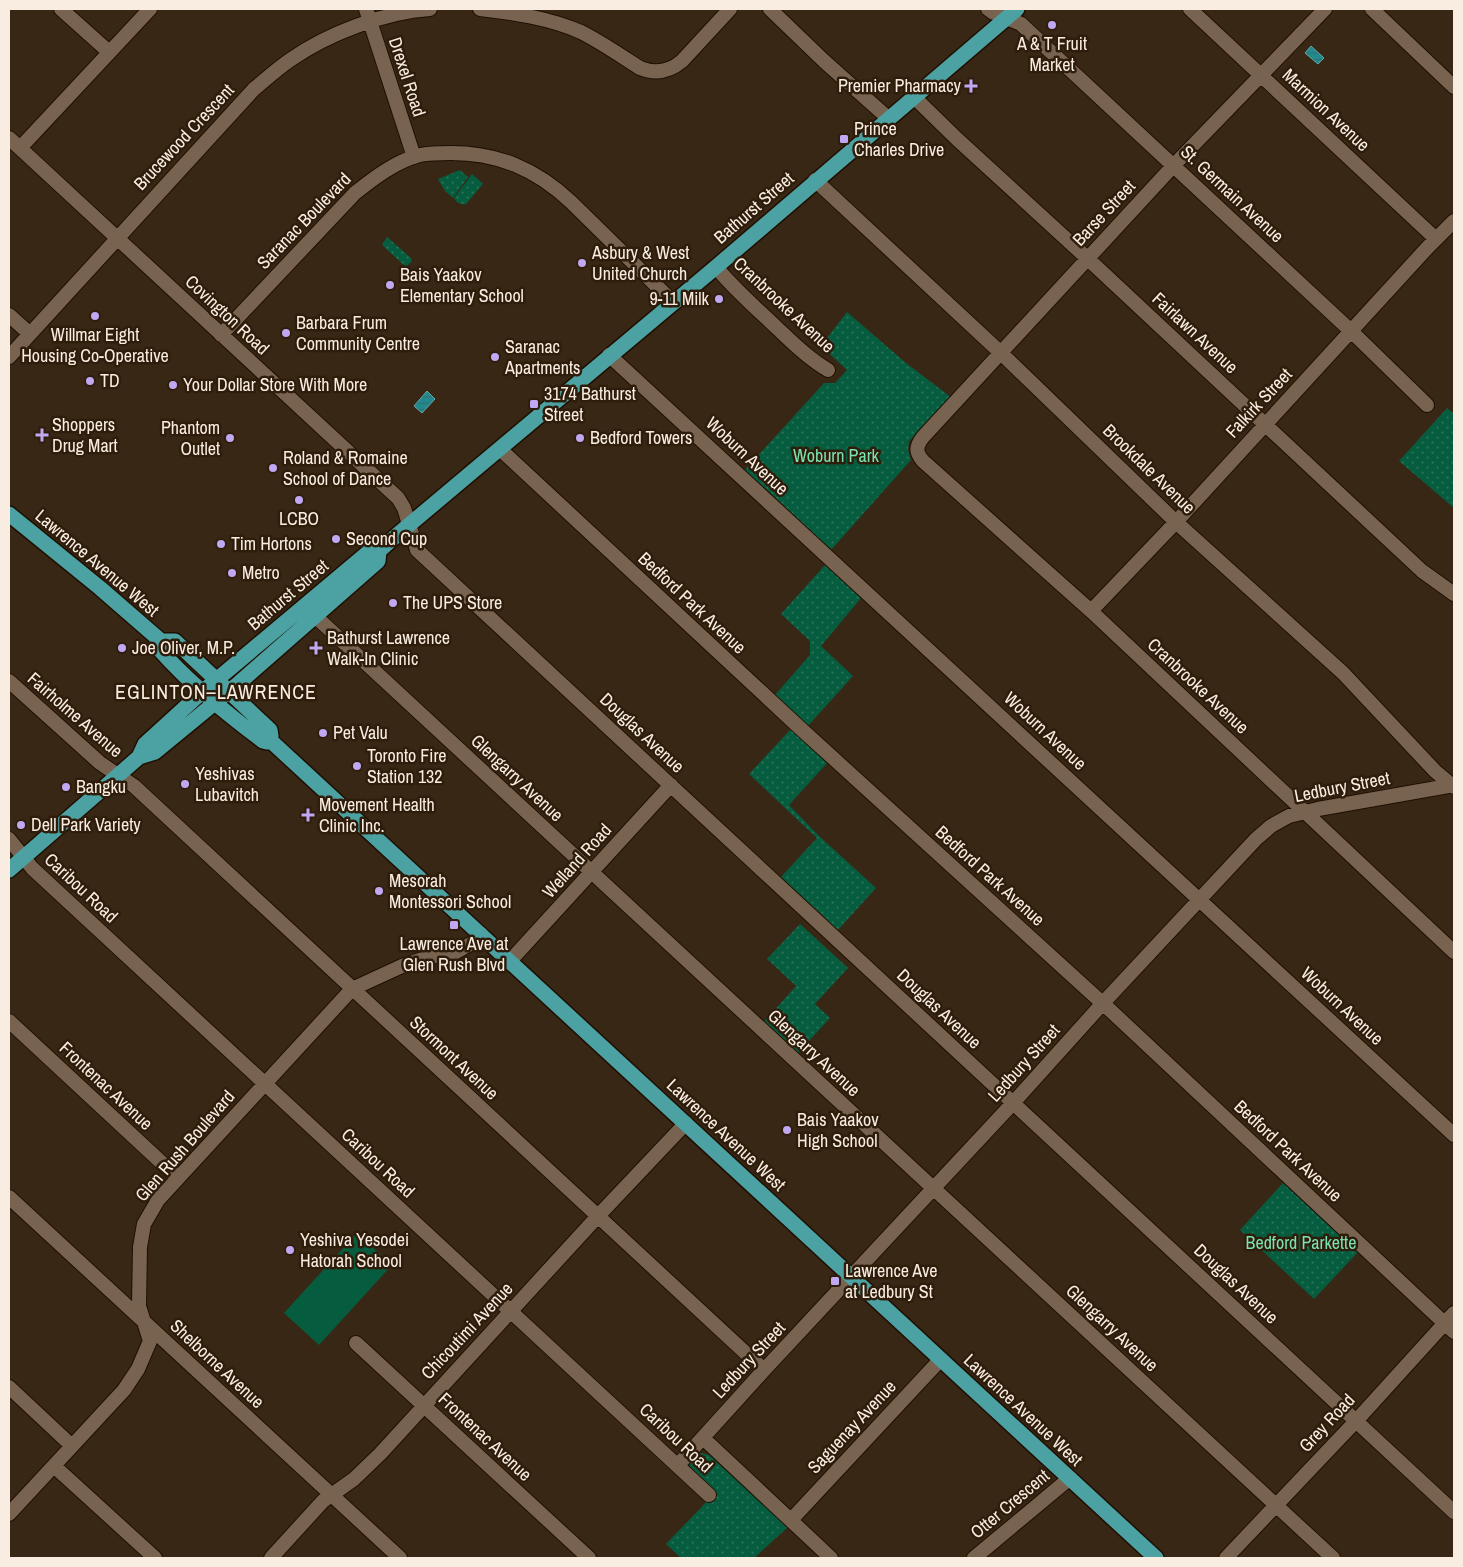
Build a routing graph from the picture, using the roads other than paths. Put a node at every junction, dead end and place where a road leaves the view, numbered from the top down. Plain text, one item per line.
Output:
1 (60, 9) edge
2 (150, 9) edge
3 (430, 9) edge
4 (480, 9) edge
5 (730, 9) edge
6 (770, 9) edge
7 (988, 9) edge
8 (1190, 9) edge
9 (1324, 9) edge
10 (1372, 9) edge
11 (1011, 13) edge
12 (368, 15) edge
13 (109, 52) junction
14 (1262, 75) junction
15 (1454, 87) edge
16 (914, 97) junction
17 (888, 118) junction
18 (9, 138) edge
19 (20, 148) junction
20 (414, 157) junction
21 (1174, 165) junction
22 (815, 180) junction
23 (1454, 221) edge
24 (117, 237) junction
25 (1436, 239) junction
26 (1087, 258) junction
27 (716, 267) junction
28 (674, 302) junction
29 (9, 315) edge
30 (1351, 331) junction
31 (30, 334) junction
32 (221, 335) junction
33 (1000, 353) junction
34 (610, 355) junction
35 (9, 357) edge
36 (828, 370) dead end
37 (1427, 405) dead end
38 (1265, 424) junction
39 (917, 448) joint
40 (500, 449) junction
41 (9, 514) edge
42 (1176, 522) junction
43 (409, 526) junction
44 (379, 552) junction
45 (1454, 594) edge
46 (1090, 611) junction
47 (314, 616) junction
48 (161, 641) junction
49 (217, 680) junction
50 (9, 681) edge
51 (229, 691) junction
52 (202, 692) junction
53 (215, 703) junction
54 (270, 740) junction
55 (139, 757) junction
56 (117, 776) junction
57 (671, 785) junction
58 (1454, 786) edge
59 (1305, 812) junction
60 (9, 839) edge
61 (23, 857) junction
62 (9, 870) edge
63 (591, 874) junction
64 (1200, 899) junction
65 (481, 934) junction
66 (1454, 952) edge
67 (510, 961) junction
68 (352, 989) junction
69 (1103, 1004) junction
70 (9, 1021) edge
71 (265, 1083) junction
72 (1013, 1103) junction
73 (686, 1123) junction
74 (1454, 1135) edge
75 (177, 1177) junction
76 (933, 1188) junction
77 (9, 1197) edge
78 (598, 1216) junction
79 (852, 1276) junction
80 (512, 1312) junction
81 (1451, 1323) edge
82 (145, 1324) junction
83 (356, 1343) dead end
84 (941, 1359) junction
85 (764, 1370) junction
86 (9, 1387) edge
87 (424, 1406) junction
88 (1356, 1421) junction
89 (702, 1438) junction
90 (72, 1446) junction
91 (678, 1465) junction
92 (54, 1466) junction
93 (1070, 1478) junction
94 (332, 1495) junction
95 (709, 1495) dead end
96 (1275, 1505) junction
97 (1454, 1512) edge
98 (9, 1514) edge
99 (791, 1520) junction
100 (154, 1558) edge
101 (270, 1558) edge
102 (400, 1558) edge
103 (589, 1558) edge
104 (831, 1558) edge
105 (974, 1558) edge
106 (1156, 1558) edge
107 (1226, 1558) edge
108 (1333, 1558) edge

1 - 13 street
2 - 13 street
3 - 12 street, Brucewood Crescent
4 - 5 street
6 - 17 street
7 - 11 street, St. Germain Avenue
8 - 14 street, Marmion Avenue
9 - 14 street, Barse Street
10 - 15 street
11 - 16 main road, Bathurst Street
11 - 21 street, St. Germain Avenue
12 - 20 street, Drexel Road
12 - 24 street, Brucewood Crescent
13 - 19 street
14 - 21 street, Barse Street
14 - 25 street, Marmion Avenue
16 - 17 main road, Bathurst Street
16 - 26 street, Fairlawn Avenue
17 - 22 main road, Bathurst Street
18 - 19 street, Covington Road
19 - 24 street, Covington Road
20 - 28 street, Saranac Boulevard
20 - 32 street, Saranac Boulevard
21 - 26 street, Barse Street
21 - 30 street, St. Germain Avenue
22 - 27 main road, Bathurst Street
22 - 33 street, Brookdale Avenue
23 - 25 street, Falkirk Street
24 - 31 street, Brucewood Crescent
24 - 32 street, Covington Road
25 - 30 street, Falkirk Street
26 - 33 street, Barse Street
26 - 38 street, Fairlawn Avenue
27 - 28 main road, Bathurst Street
27 - 36 street, Cranbrooke Avenue
28 - 34 main road, Bathurst Street
29 - 31 street
30 - 37 street, St. Germain Avenue
30 - 38 street, Falkirk Street
31 - 35 street, Brucewood Crescent
32 - 43 street, Covington Road
33 - 39 street, Barse Street
33 - 42 street, Brookdale Avenue
34 - 40 main road, Bathurst Street
34 - 64 street, Woburn Avenue
38 - 42 street, Falkirk Street
38 - 45 street, Fairlawn Avenue
39 - 46 street, Cranbrooke Avenue
40 - 43 main road, Bathurst Street
40 - 69 street, Bedford Park Avenue
41 - 48 main road, Lawrence Avenue West
42 - 46 street, Falkirk Street
42 - 58 street, Brookdale Avenue
43 - 44 main road, Bathurst Street
43 - 57 street, Douglas Avenue
44 - 47 main road, Bathurst Street
44 - 49 main road, Bathurst Street
46 - 59 street, Cranbrooke Avenue
47 - 51 main road, Bathurst Street
47 - 63 street, Glengarry Avenue
48 - 49 main road, Lawrence Avenue West
48 - 52 main road, Lawrence Avenue West
49 - 51 main road, Lawrence Avenue West
49 - 52 main road, Bathurst Street
50 - 56 street, Fairholme Avenue
51 - 53 main road, Bathurst Street
51 - 54 main road, Lawrence Avenue West
52 - 53 main road, Lawrence Avenue West
52 - 55 main road, Bathurst Street
53 - 54 main road, Lawrence Avenue West
53 - 55 main road, Bathurst Street
54 - 65 main road, Lawrence Avenue West
55 - 56 main road, Bathurst Street
56 - 61 main road, Bathurst Street
56 - 68 street, Stormont Avenue
57 - 63 street, Welland Road
57 - 72 street, Douglas Avenue
58 - 59 street, Ledbury Street
59 - 64 street, Ledbury Street
59 - 66 street, Cranbrooke Avenue
60 - 61 street, Caribou Road
61 - 62 main road, Bathurst Street
61 - 71 street, Caribou Road
63 - 67 street, Welland Road
63 - 76 street, Glengarry Avenue
64 - 69 street, Ledbury Street
64 - 74 street, Woburn Avenue
65 - 67 main road, Lawrence Avenue West
65 - 68 street, Glen Rush Boulevard
67 - 73 main road, Lawrence Avenue West
68 - 71 street, Glen Rush Boulevard
68 - 78 street, Stormont Avenue
69 - 72 street, Ledbury Street
69 - 81 street, Bedford Park Avenue
70 - 75 street, Frontenac Avenue
71 - 75 street, Glen Rush Boulevard
71 - 80 street, Caribou Road
72 - 76 street, Ledbury Street
72 - 88 street, Douglas Avenue
73 - 78 street, Chicoutimi Avenue
73 - 79 main road, Lawrence Avenue West
75 - 82 street, Glen Rush Boulevard
76 - 79 street, Ledbury Street
76 - 96 street, Glengarry Avenue
77 - 82 street, Shelborne Avenue
78 - 80 street, Chicoutimi Avenue
78 - 85 street, Stormont Avenue
79 - 84 main road, Lawrence Avenue West
79 - 85 street, Ledbury Street
80 - 87 street, Chicoutimi Avenue
80 - 91 street, Caribou Road
81 - 88 street, Grey Road
82 - 90 street, Glen Rush Boulevard
82 - 94 street, Shelborne Avenue
83 - 87 street, Frontenac Avenue
84 - 93 main road, Lawrence Avenue West
84 - 99 street, Saguenay Avenue
85 - 89 street, Ledbury Street
86 - 90 street
87 - 94 street, Chicoutimi Avenue
87 - 103 street, Frontenac Avenue
88 - 96 street, Grey Road
88 - 97 street, Douglas Avenue
89 - 91 street, Ledbury Street
89 - 99 street, Caribou Road
90 - 92 street, Glen Rush Boulevard
91 - 95 street, Caribou Road
92 - 98 street, Glen Rush Boulevard
92 - 100 street
93 - 105 street, Otter Crescent
93 - 106 main road, Lawrence Avenue West
94 - 101 street, Chicoutimi Avenue
94 - 102 street, Shelborne Avenue
96 - 107 street, Grey Road
96 - 108 street, Glengarry Avenue
99 - 104 street, Caribou Road

